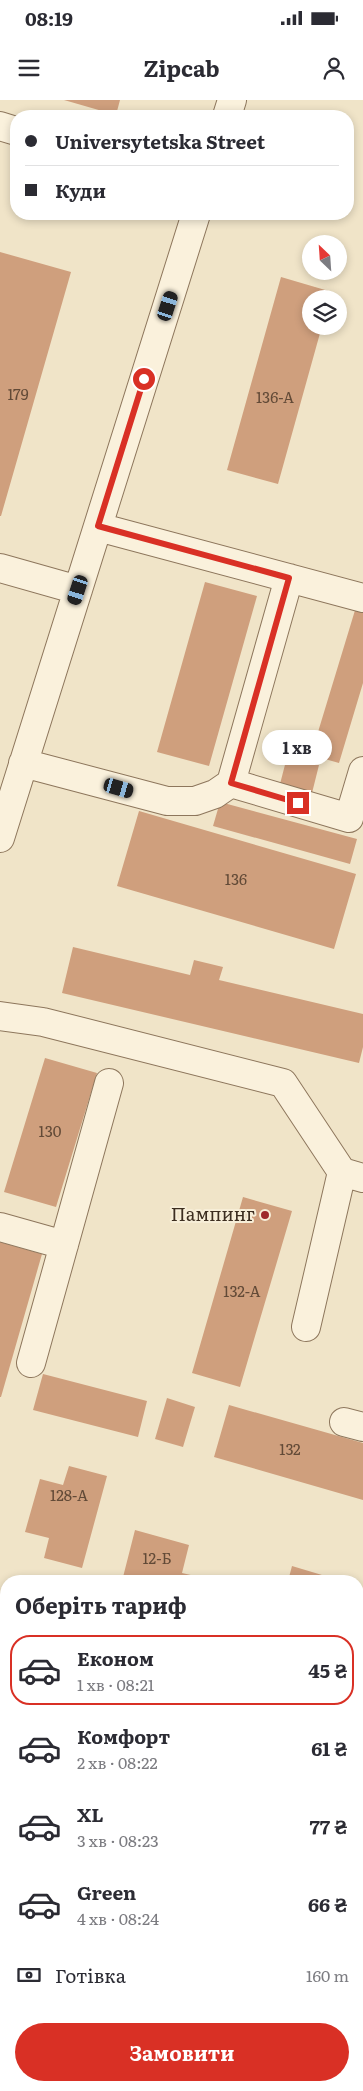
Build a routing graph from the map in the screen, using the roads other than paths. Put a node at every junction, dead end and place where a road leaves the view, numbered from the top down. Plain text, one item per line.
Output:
1 (194, 220) edge
2 (98, 526) junction
3 (0, 568) edge
4 (289, 578) junction
5 (78, 590) junction
6 (363, 598) edge
7 (23, 764) junction
8 (363, 771) edge
9 (231, 783) junction
10 (0, 838) edge
11 (0, 1016) edge
12 (109, 1083) dead end
13 (352, 1175) edge
14 (0, 1227) edge
15 (64, 1245) junction
16 (306, 1327) dead end
17 (31, 1363) dead end

1 - 2 street
2 - 4 street
2 - 5 street
3 - 5 street
4 - 6 street
4 - 9 street
5 - 7 street
7 - 9 street
7 - 10 street
8 - 9 street
11 - 13 street
12 - 15 street
13 - 16 street
14 - 15 street
15 - 17 street

